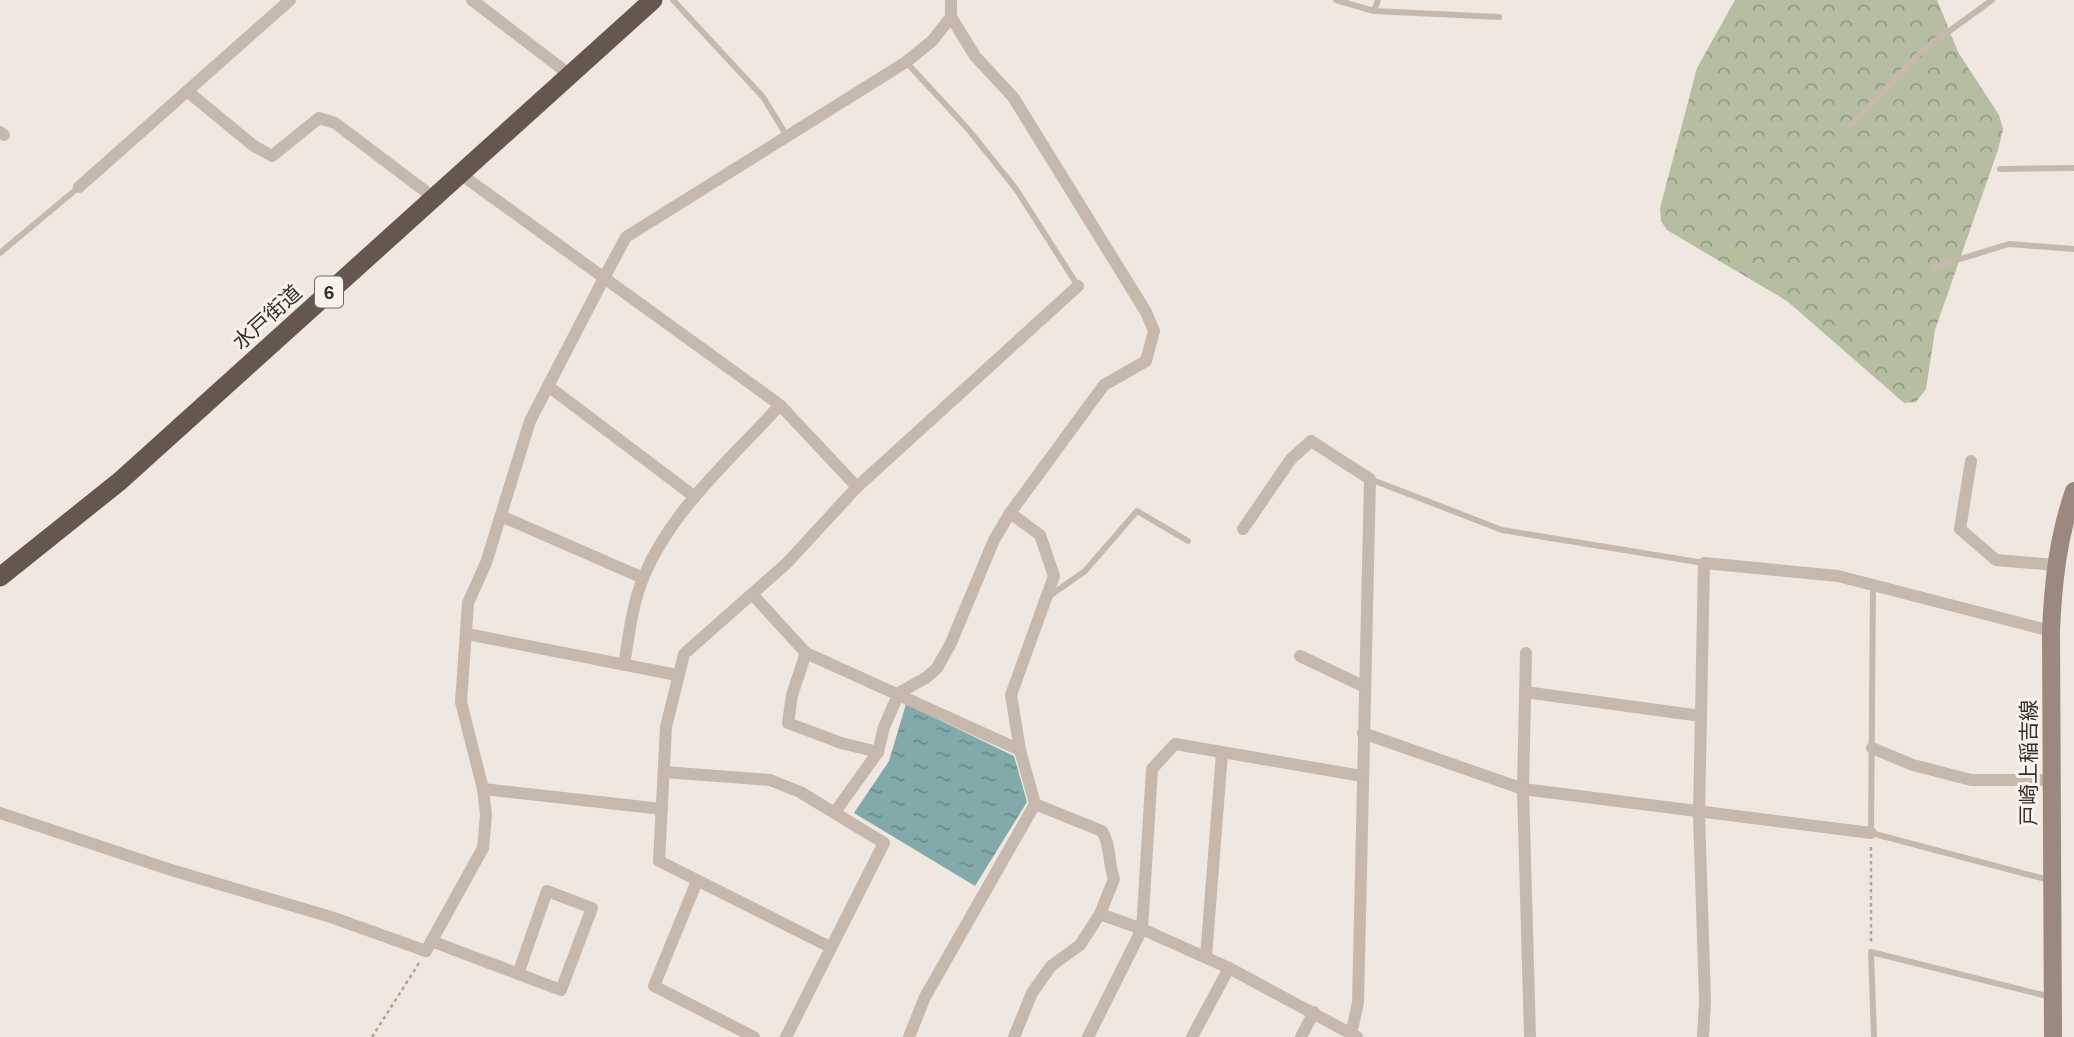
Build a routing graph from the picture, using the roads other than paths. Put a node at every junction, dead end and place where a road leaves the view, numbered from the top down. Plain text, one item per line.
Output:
1 (290, 0) edge
2 (472, 0) edge
3 (653, 0) edge
4 (673, 0) edge
5 (951, 0) edge
6 (1336, 0) edge
7 (1378, 0) edge
8 (1992, 0) edge
9 (1374, 11) junction
10 (951, 17) junction
11 (1499, 17) dead end
12 (906, 62) junction
13 (570, 75) junction
14 (187, 91) junction
15 (1851, 125) dead end
16 (787, 136) junction
17 (2074, 167) edge
18 (2000, 169) dead end
19 (459, 173) junction
20 (79, 187) joint
21 (433, 197) junction
22 (2074, 249) edge
23 (0, 253) edge
24 (1934, 267) dead end
25 (605, 276) junction
26 (1078, 286) joint
27 (548, 386) junction
28 (780, 405) junction
29 (1971, 461) dead end
30 (1370, 479) junction
31 (857, 487) junction
32 (2074, 491) edge
33 (695, 497) junction
34 (1010, 513) junction
35 (501, 516) junction
36 (1243, 529) dead end
37 (1188, 541) dead end
38 (1704, 563) junction
39 (2056, 565) junction
40 (0, 577) edge
41 (643, 578) junction
42 (1873, 585) junction
43 (753, 594) junction
44 (1049, 596) junction
45 (2051, 631) junction
46 (467, 634) junction
47 (806, 653) junction
48 (1526, 653) dead end
49 (1300, 656) dead end
50 (624, 664) junction
51 (677, 674) junction
52 (1365, 687) junction
53 (1525, 692) junction
54 (899, 693) junction
55 (1701, 716) junction
56 (1363, 733) junction
57 (1871, 748) junction
58 (1020, 750) junction
59 (878, 751) junction
60 (1222, 753) junction
61 (664, 772) junction
62 (1362, 776) junction
63 (2051, 780) junction
64 (483, 789) junction
65 (1523, 789) junction
66 (1035, 804) junction
67 (662, 809) junction
68 (835, 812) junction
69 (0, 813) edge
70 (1699, 814) junction
71 (1871, 833) junction
72 (698, 881) junction
73 (2052, 881) junction
74 (1100, 914) junction
75 (1142, 929) junction
76 (429, 946) junction
77 (830, 947) junction
78 (1206, 957) junction
79 (1229, 968) junction
80 (518, 974) junction
81 (2053, 997) junction
82 (1314, 1012) junction
83 (1354, 1035) edge
84 (754, 1037) edge
85 (786, 1037) edge
86 (909, 1037) edge
87 (1014, 1037) edge
88 (1088, 1037) edge
89 (1192, 1037) edge
90 (1301, 1037) edge
91 (1530, 1037) edge
92 (1703, 1037) edge
93 (1874, 1037) edge
94 (2053, 1037) edge

1 - 14 street
2 - 13 street
3 - 13 highway, 水戸街道 / 6
4 - 16 lane
5 - 10 street
6 - 9 lane
7 - 9 lane
8 - 15 lane
9 - 11 lane
10 - 12 street
10 - 34 street
12 - 16 street
12 - 26 lane
13 - 19 highway, 水戸街道 / 6
14 - 20 street
14 - 21 street
16 - 25 street
17 - 18 lane
19 - 21 highway, 水戸街道 / 6
19 - 25 street
20 - 23 lane
21 - 40 highway, 水戸街道 / 6
22 - 24 lane
25 - 27 street
25 - 28 street
26 - 31 street
27 - 33 street
27 - 35 street
28 - 31 street
28 - 33 street
29 - 39 street
30 - 36 street
30 - 38 lane
30 - 52 street
31 - 43 street
32 - 39 main road, 戸崎上稲吉線
33 - 41 street
34 - 44 street
34 - 54 street
35 - 41 street
35 - 46 street
37 - 44 lane
38 - 42 street
38 - 55 street
39 - 45 main road, 戸崎上稲吉線
41 - 50 street
42 - 45 street
42 - 57 lane
43 - 47 street
43 - 51 street
44 - 58 street
45 - 63 main road, 戸崎上稲吉線
46 - 50 street
46 - 64 street
47 - 54 street
47 - 59 street
48 - 53 street
49 - 52 street
50 - 51 street
51 - 61 street
52 - 56 street
53 - 55 street
53 - 65 street
54 - 58 street
54 - 59 street
55 - 70 street
56 - 62 street
56 - 65 street
57 - 63 street
57 - 71 lane
58 - 66 street
59 - 68 street
60 - 62 street
60 - 75 street
60 - 78 street
61 - 67 street
61 - 68 street
62 - 83 street
63 - 73 main road, 戸崎上稲吉線
64 - 67 street
64 - 76 street
65 - 70 street
65 - 91 street
66 - 74 street
66 - 86 street
67 - 72 street
68 - 77 street
69 - 76 street
70 - 71 street
70 - 92 street
71 - 73 lane
72 - 77 street
72 - 84 street
73 - 81 main road, 戸崎上稲吉線
74 - 75 street
74 - 87 street
75 - 78 street
75 - 88 street
76 - 80 street
77 - 85 street
78 - 79 street
79 - 82 street
79 - 89 street
80 - 80 street
81 - 93 lane
81 - 94 main road, 戸崎上稲吉線
82 - 83 street
82 - 90 street

